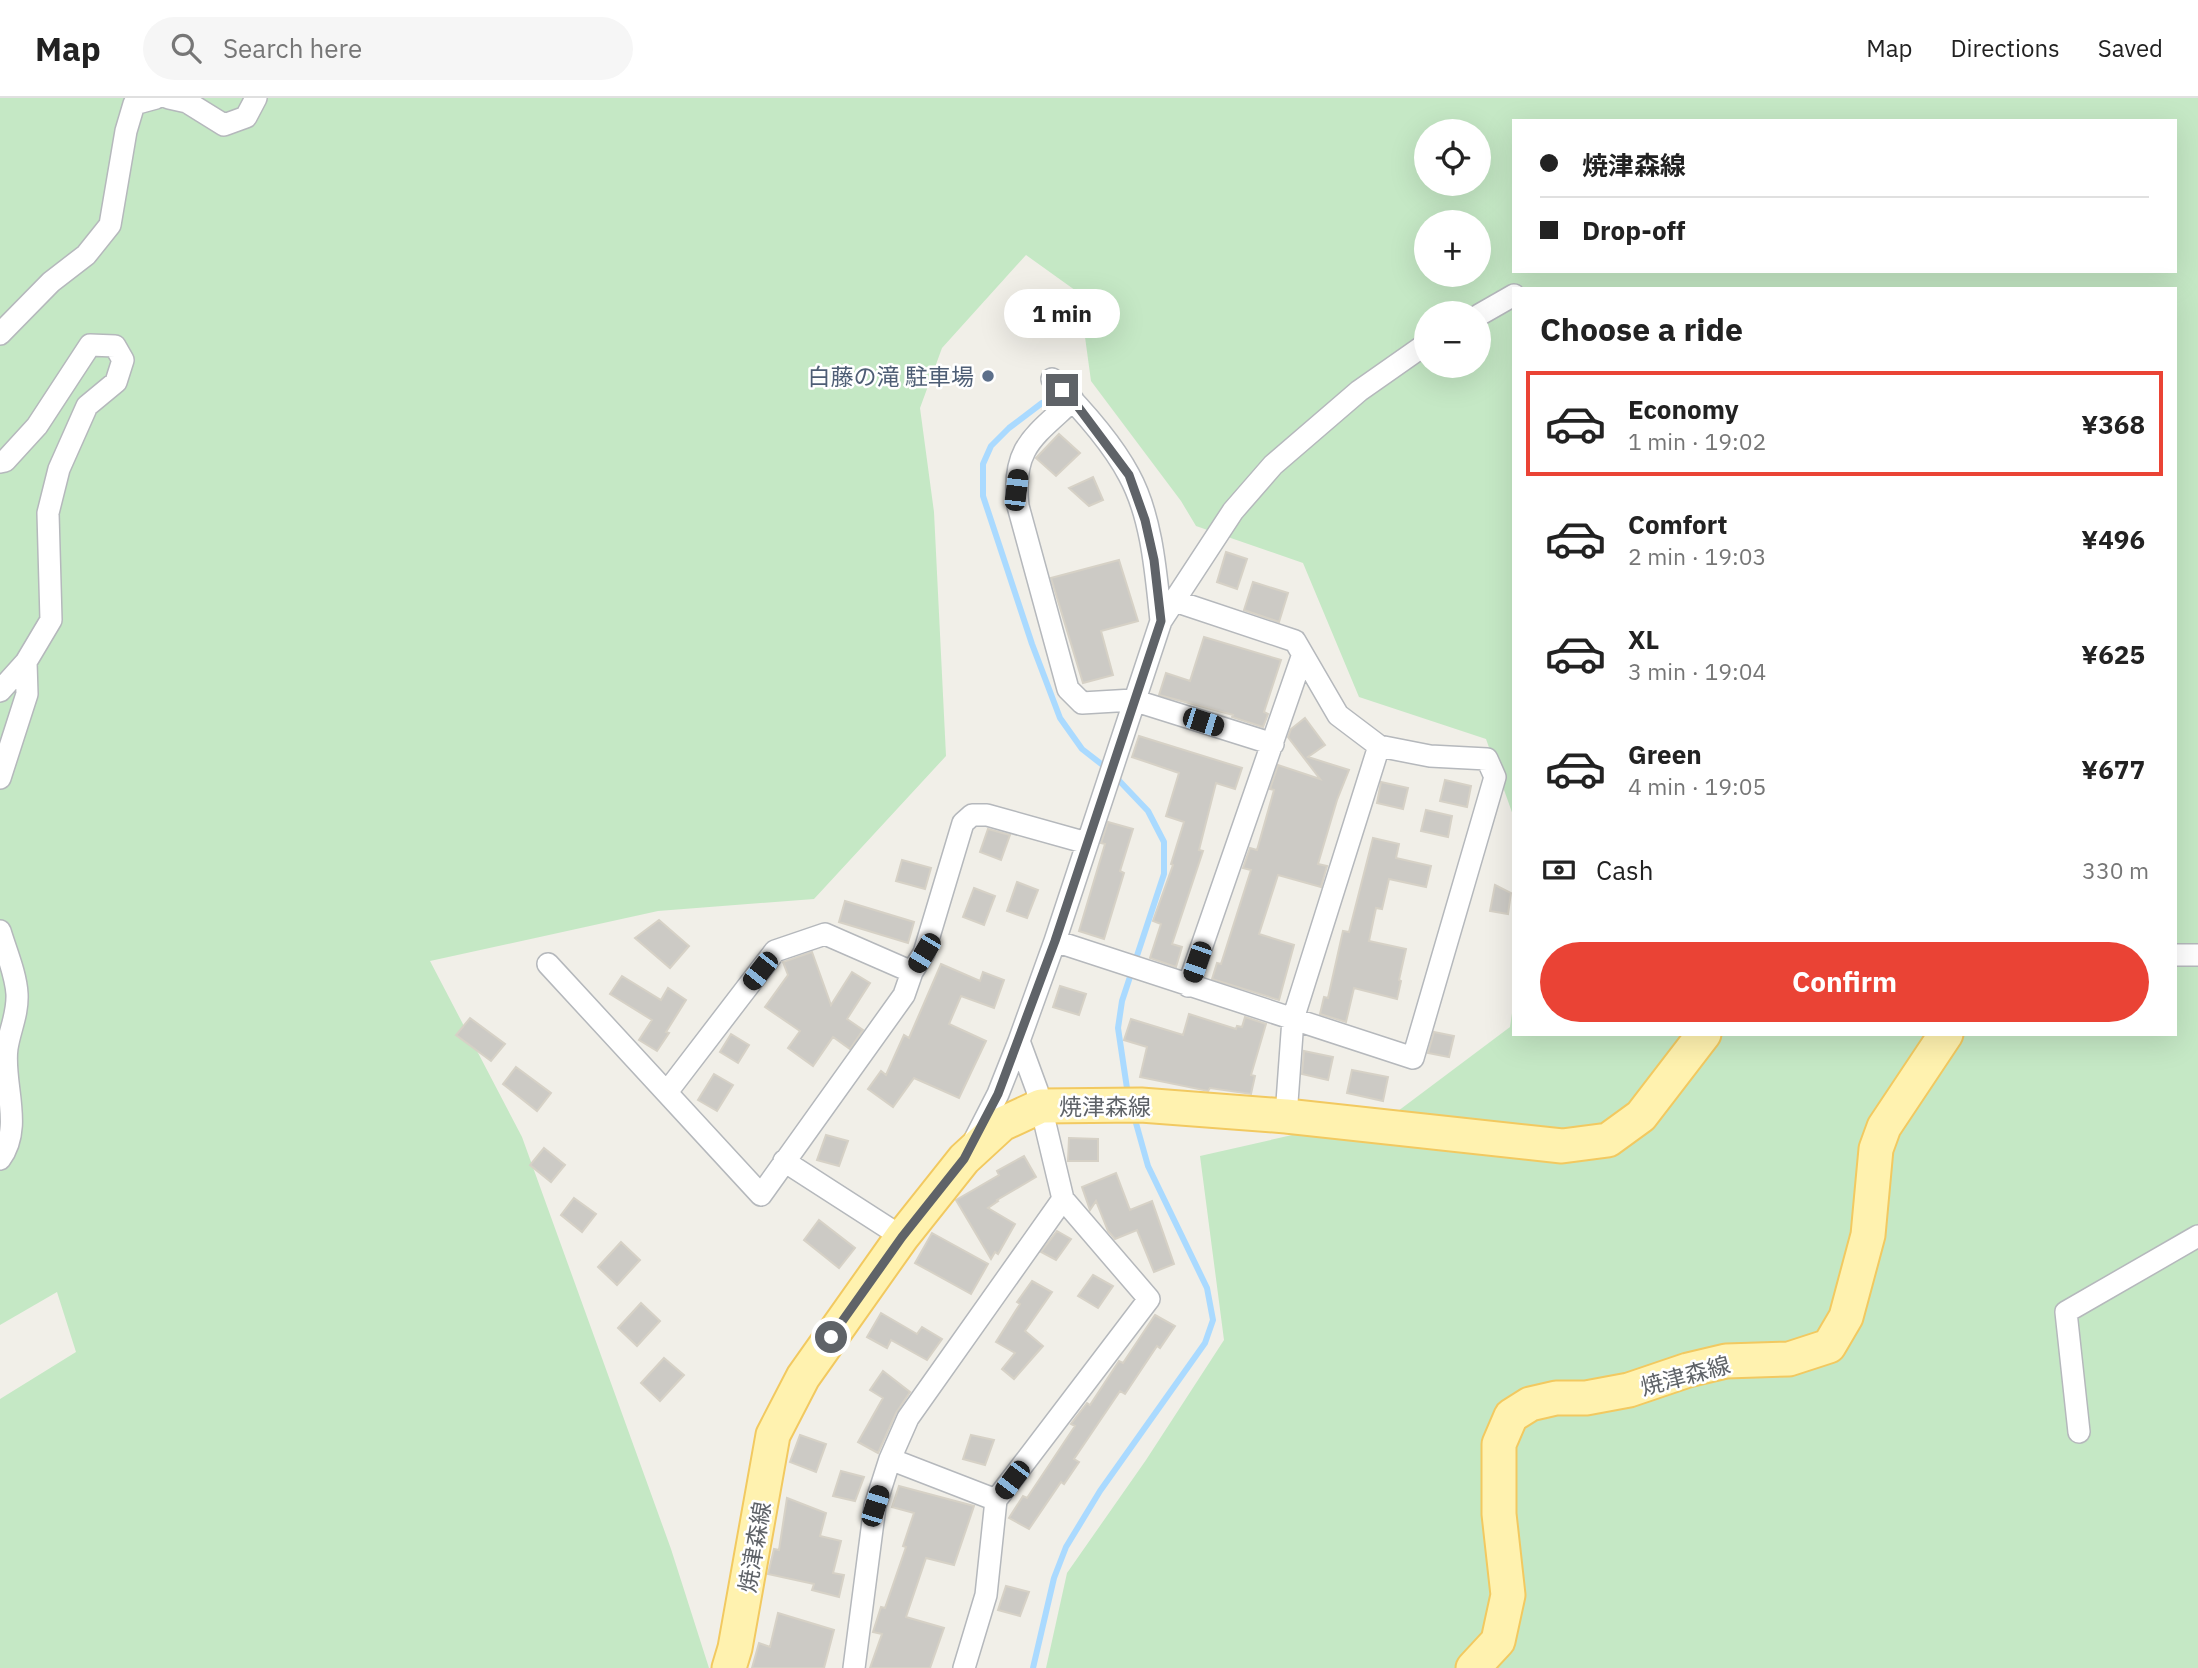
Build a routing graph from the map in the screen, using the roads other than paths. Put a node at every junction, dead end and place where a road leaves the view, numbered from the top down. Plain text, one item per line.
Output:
1 (156, 98) edge
2 (169, 98) edge
3 (256, 98) edge
4 (1512, 296) edge
5 (1491, 308) edge
6 (0, 334) edge
7 (1414, 352) edge
8 (1052, 379) dead end
9 (1073, 400) junction
10 (0, 462) edge
11 (1175, 601) junction
12 (1161, 621) junction
13 (1302, 657) junction
14 (26, 662) junction
15 (0, 691) edge
16 (1133, 700) junction
17 (1273, 744) junction
18 (1380, 746) junction
19 (0, 778) edge
20 (1087, 843) junction
21 (0, 932) edge
22 (1055, 941) junction
23 (2177, 955) edge
24 (2198, 956) edge
25 (548, 964) dead end
26 (912, 972) junction
27 (1188, 986) junction
28 (1293, 1019) junction
29 (1702, 1036) edge
30 (1945, 1036) edge
31 (1019, 1041) junction
32 (667, 1092) junction
33 (1041, 1106) junction
34 (1286, 1116) junction
35 (0, 1159) edge
36 (964, 1159) junction
37 (784, 1161) junction
38 (1063, 1199) junction
39 (2198, 1236) edge
40 (902, 1237) junction
41 (2079, 1432) dead end
42 (890, 1459) junction
43 (996, 1500) junction
44 (729, 1668) edge
45 (854, 1668) edge
46 (964, 1668) edge
47 (1473, 1668) edge

1 - 6 street
2 - 3 street
4 - 5 street
7 - 11 street
8 - 9 street
9 - 12 street
9 - 16 street
10 - 14 street
11 - 12 street
11 - 13 street
12 - 16 street
13 - 17 street
13 - 18 street
14 - 15 street
14 - 19 street
16 - 17 street
16 - 20 street
17 - 27 street
18 - 28 street
18 - 28 street
20 - 22 street
20 - 26 street
21 - 35 street
22 - 27 street
22 - 31 street
23 - 24 street
25 - 32 street
26 - 32 street
26 - 37 street
27 - 28 street
28 - 34 street
29 - 34 main road, 焼津森線
30 - 47 main road, 焼津森線
31 - 33 street
31 - 36 street
32 - 37 street
33 - 34 main road, 焼津森線
33 - 36 main road, 焼津森線
33 - 38 street
36 - 40 main road, 焼津森線
37 - 40 street
38 - 42 street
38 - 43 street
39 - 41 street
40 - 44 main road, 焼津森線
42 - 43 street
42 - 45 street
43 - 46 street

